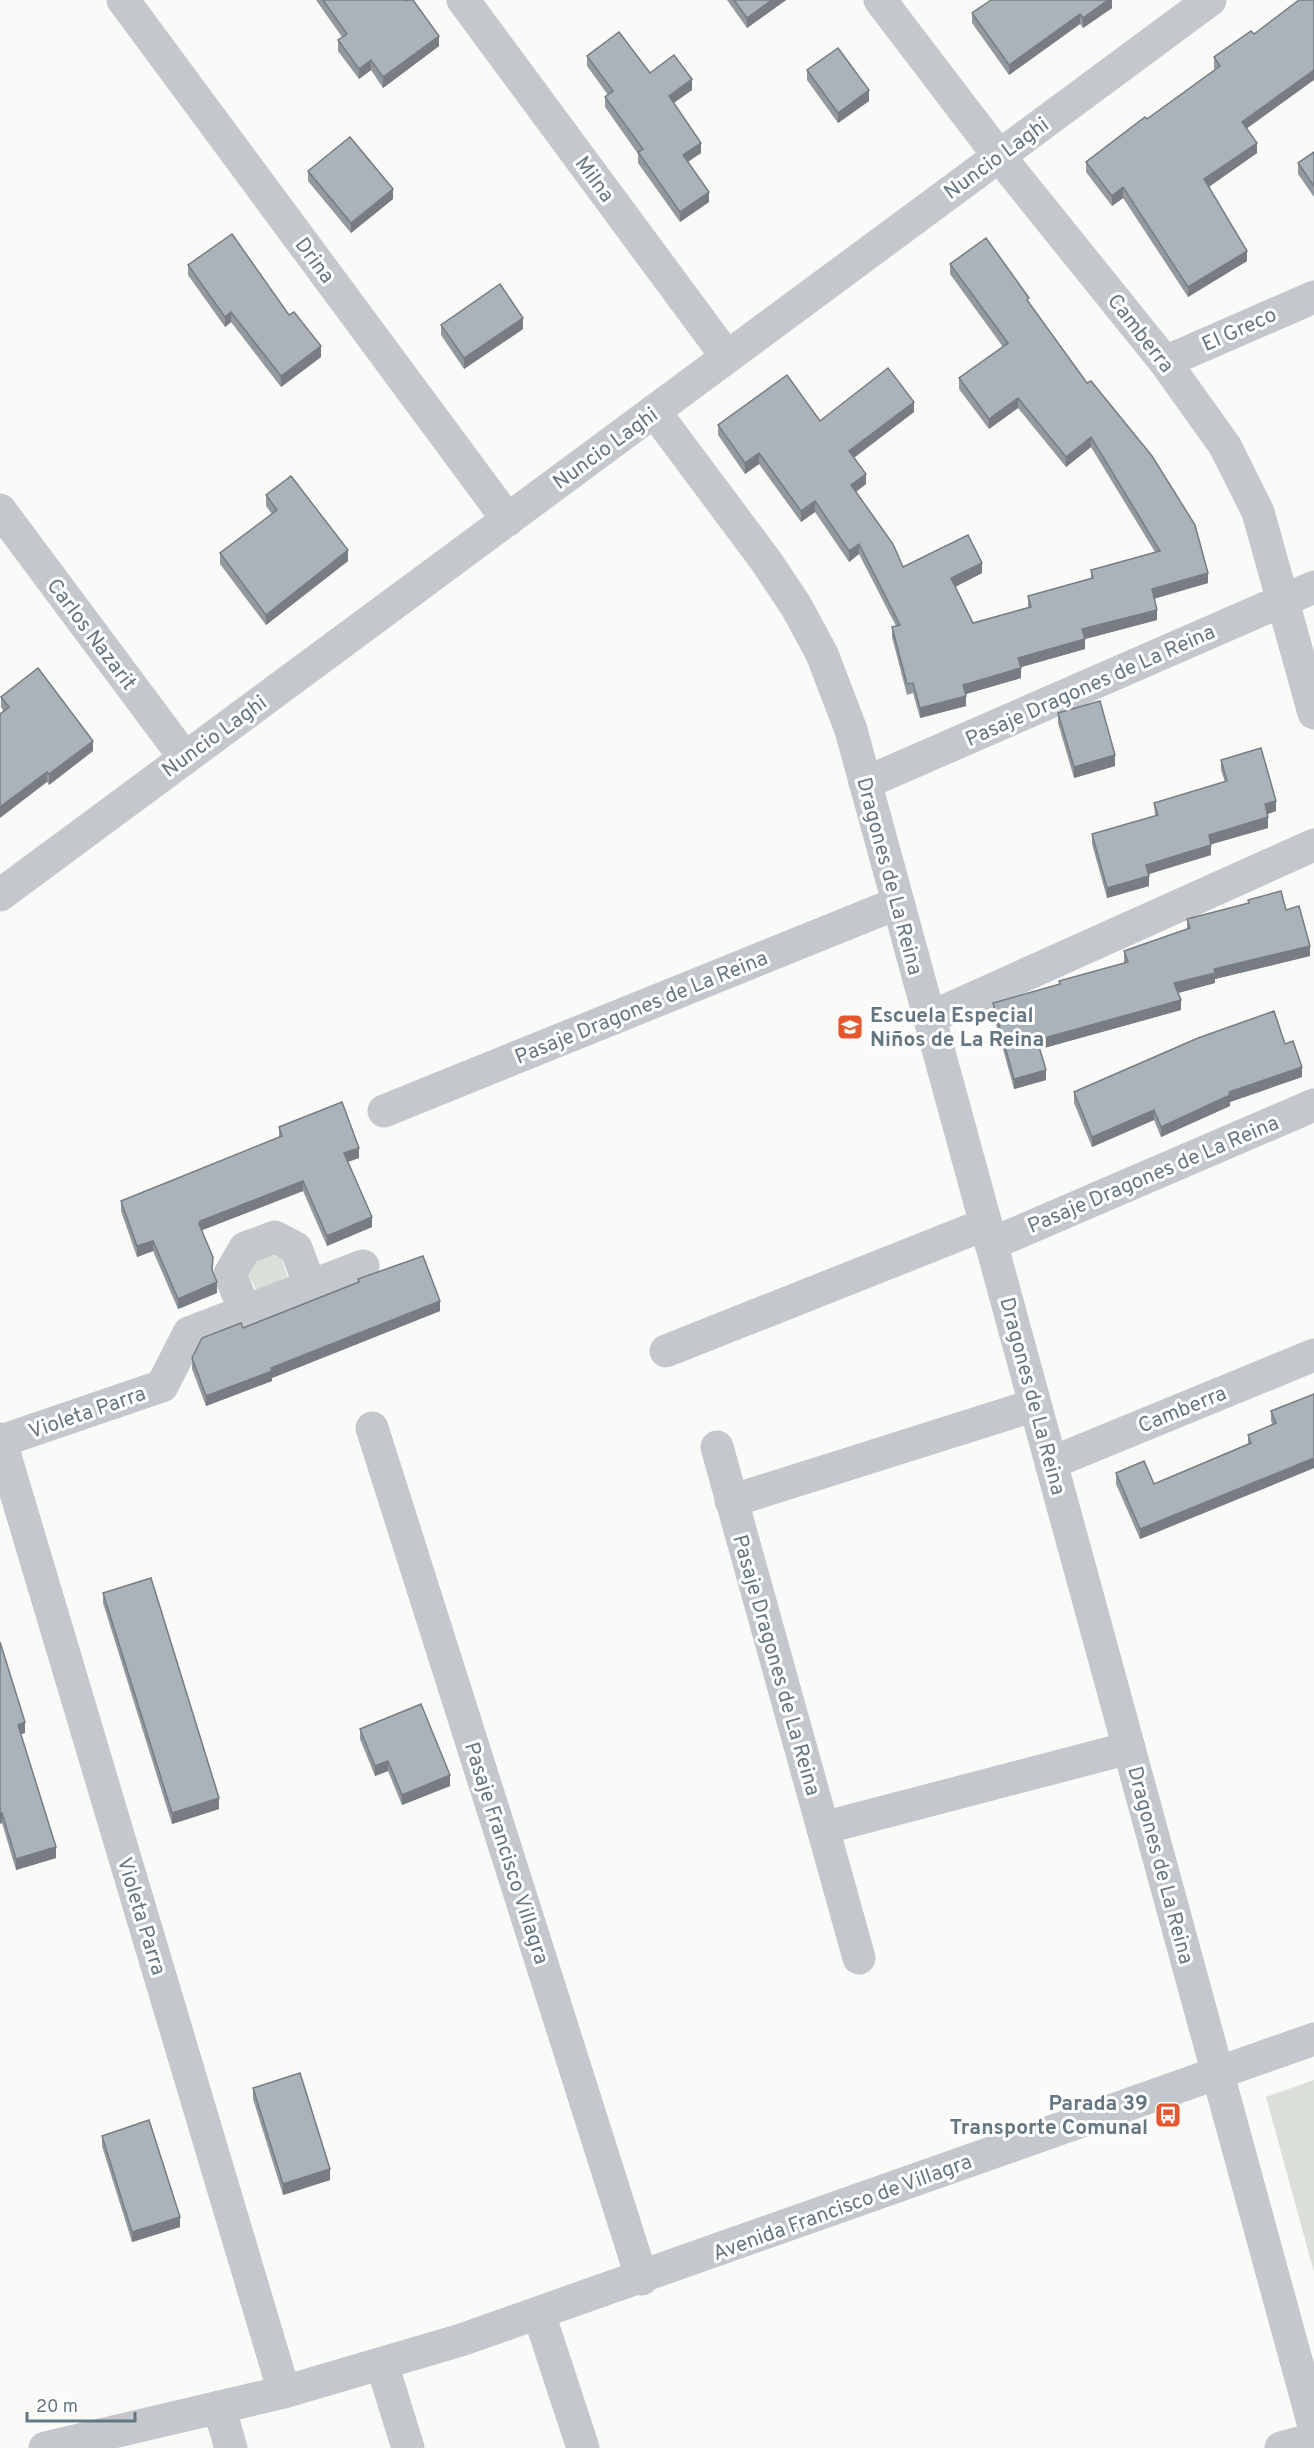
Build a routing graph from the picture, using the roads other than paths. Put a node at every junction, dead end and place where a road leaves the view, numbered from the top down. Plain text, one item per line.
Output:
1 (123, 0) edge
2 (463, 0) edge
3 (880, 0) edge
4 (1210, 0) edge
5 (999, 156) junction
6 (1314, 297) edge
7 (727, 357) junction
8 (1165, 362) junction
9 (654, 411) junction
10 (0, 510) edge
11 (508, 520) junction
12 (1314, 587) edge
13 (1284, 600) junction
14 (1314, 713) edge
15 (185, 758) junction
16 (865, 783) junction
17 (1314, 845) edge
18 (0, 895) edge
19 (898, 903) junction
20 (929, 1018) junction
21 (1314, 1105) edge
22 (384, 1111) dead end
23 (988, 1234) junction
24 (363, 1266) dead end
25 (310, 1286) junction
26 (245, 1311) junction
27 (666, 1351) dead end
28 (1314, 1355) edge
29 (1035, 1405) junction
30 (372, 1428) dead end
31 (0, 1440) edge
32 (717, 1447) dead end
33 (1051, 1463) junction
34 (732, 1501) junction
35 (1129, 1748) junction
36 (823, 1828) junction
37 (859, 1958) dead end
38 (1314, 2040) edge
39 (1218, 2073) junction
40 (642, 2278) junction
41 (539, 2314) junction
42 (382, 2364) junction
43 (284, 2392) junction
44 (219, 2407) junction
45 (1314, 2426) edge
46 (1314, 2439) edge
47 (45, 2448) edge
48 (231, 2448) edge
49 (408, 2448) edge
50 (583, 2448) edge
51 (1281, 2448) edge

1 - 11 street, Drina
2 - 7 street, Milna
3 - 5 street, Camberra
4 - 5 street, Nuncio Laghi
5 - 7 street, Nuncio Laghi
5 - 8 street, Camberra
6 - 8 street, El Greco
7 - 9 street, Nuncio Laghi
8 - 13 street, Camberra
9 - 11 street, Nuncio Laghi
9 - 16 street, Dragones de La Reina
10 - 15 street, Carlos Nazarit
11 - 15 street, Nuncio Laghi
12 - 13 street, Pasaje Dragones de La Reina
13 - 14 street, Camberra
13 - 16 street, Pasaje Dragones de La Reina
15 - 18 street, Nuncio Laghi
16 - 19 street, Dragones de La Reina
17 - 20 street
19 - 20 street, Dragones de La Reina
19 - 22 street, Pasaje Dragones de La Reina
20 - 23 street, Dragones de La Reina
21 - 23 street, Pasaje Dragones de La Reina
23 - 27 street, Pasaje Dragones de La Reina
23 - 29 street, Dragones de La Reina
24 - 25 street, Violeta Parra
25 - 26 street, Violeta Parra
25 - 26 street
26 - 31 street, Violeta Parra
28 - 33 street, Camberra
29 - 33 street, Dragones de La Reina
29 - 34 street
30 - 40 street, Pasaje Francisco Villagra
31 - 43 street, Violeta Parra
32 - 34 street, Pasaje Dragones de La Reina
33 - 35 street, Dragones de La Reina
34 - 36 street, Pasaje Dragones de La Reina
35 - 36 street
35 - 39 street, Dragones de La Reina
36 - 37 street, Pasaje Dragones de La Reina
38 - 39 street, Avenida Francisco de Villagra
39 - 40 street, Avenida Francisco de Villagra
39 - 45 street, Dragones de La Reina
40 - 41 street, Avenida Francisco de Villagra
41 - 42 street, Avenida Francisco de Villagra
41 - 50 street
42 - 43 street, Avenida Francisco de Villagra
42 - 49 street
43 - 44 street, Avenida Francisco de Villagra
44 - 47 street, Avenida Francisco de Villagra
44 - 48 street
46 - 51 street

